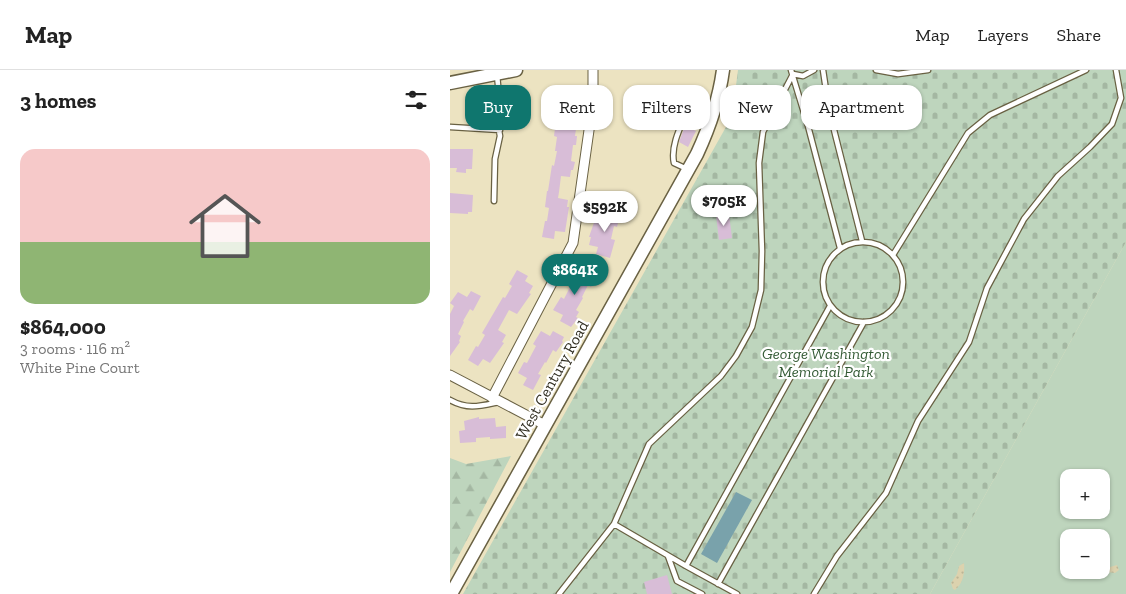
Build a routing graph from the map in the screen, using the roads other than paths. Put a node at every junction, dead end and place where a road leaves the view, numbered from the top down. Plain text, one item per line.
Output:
1 (513, 70) edge
2 (593, 70) edge
3 (723, 70) edge
4 (814, 70) edge
5 (823, 70) edge
6 (876, 70) edge
7 (928, 70) edge
8 (1086, 70) edge
9 (1116, 70) edge
10 (792, 72) edge
11 (475, 74) edge
12 (496, 74) junction
13 (458, 79) edge
14 (498, 85) edge
15 (450, 128) edge
16 (465, 129) edge
17 (500, 130) edge
18 (679, 130) edge
19 (688, 170) junction
20 (494, 201) dead end
21 (862, 242) junction
22 (840, 248) junction
23 (893, 255) junction
24 (830, 306) junction
25 (864, 322) junction
26 (450, 375) edge
27 (450, 400) edge
28 (496, 400) junction
29 (545, 425) junction
30 (614, 524) junction
31 (668, 556) junction
32 (686, 566) junction
33 (718, 584) junction
34 (735, 593) edge
35 (451, 594) edge
36 (560, 594) edge
37 (702, 594) edge
38 (724, 594) edge
39 (814, 594) edge

1 - 12 main road
2 - 28 street
3 - 19 main road, West Century Road
4 - 10 lane
5 - 21 lane
6 - 7 lane
8 - 23 lane
9 - 39 lane
10 - 22 lane
10 - 30 lane
11 - 12 main road
11 - 13 main road
12 - 14 lane
15 - 16 lane
17 - 20 lane
18 - 19 lane
19 - 29 main road, West Century Road
21 - 22 lane
21 - 23 lane
22 - 24 lane
23 - 25 lane
24 - 25 lane
24 - 32 lane
25 - 33 lane
26 - 28 street
27 - 28 lane
28 - 29 street
29 - 35 main road, West Century Road
30 - 31 lane
30 - 36 lane
31 - 32 lane
31 - 37 lane
32 - 33 lane
33 - 34 lane
34 - 38 lane

